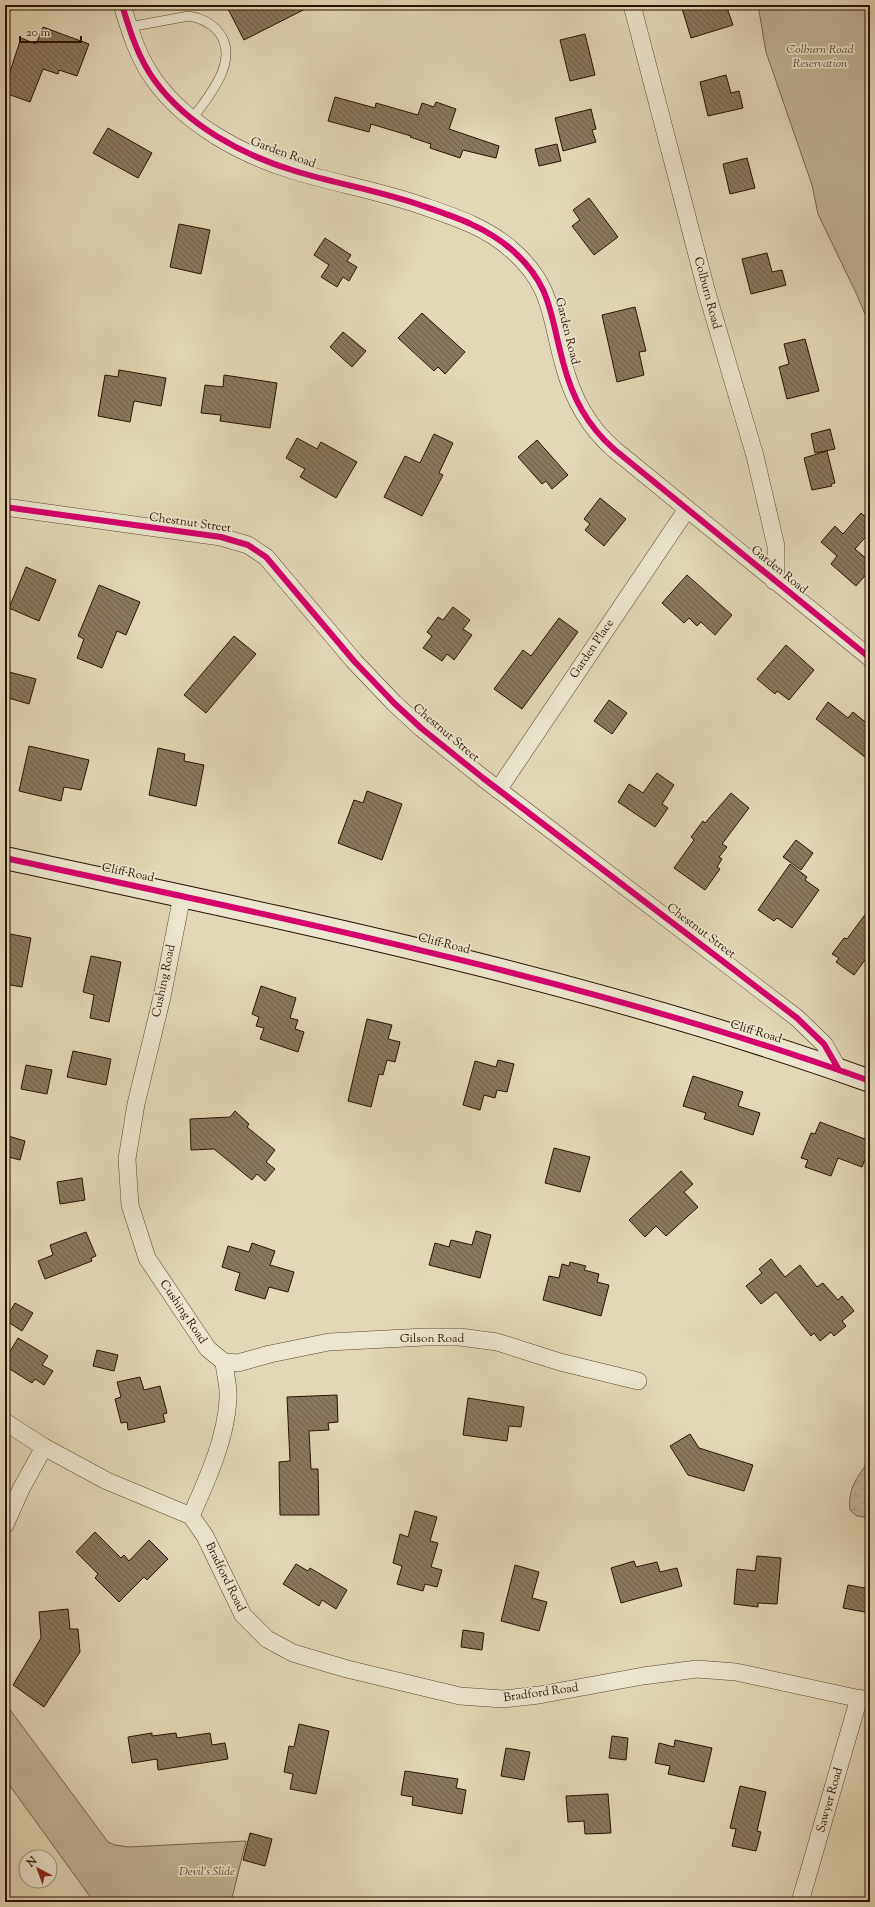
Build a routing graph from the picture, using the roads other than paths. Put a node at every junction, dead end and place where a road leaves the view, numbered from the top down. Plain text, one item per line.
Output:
1 (122, 5) edge
2 (632, 5) edge
3 (128, 27) junction
4 (192, 119) junction
5 (5, 507) edge
6 (687, 508) junction
7 (774, 581) junction
8 (870, 658) edge
9 (498, 790) junction
10 (5, 858) edge
11 (182, 896) junction
12 (840, 1070) junction
13 (870, 1081) edge
14 (224, 1362) junction
15 (638, 1381) dead end
16 (5, 1422) edge
17 (44, 1447) junction
18 (191, 1516) junction
19 (5, 1525) edge
20 (864, 1700) edge
21 (800, 1902) edge

1 - 3 street, Garden Road
2 - 7 street, Colburn Road
3 - 4 street, Garden Road
3 - 4 lane
4 - 6 street, Garden Road
5 - 9 street, Chestnut Street
6 - 7 street, Garden Road
6 - 9 street, Garden Place
7 - 8 street, Garden Road
9 - 12 street, Chestnut Street
10 - 11 street, Cliff Road
11 - 12 street, Cliff Road
11 - 14 street, Cushing Road
12 - 13 street, Cliff Road
14 - 15 street, Gilson Road
14 - 18 street
16 - 17 street
17 - 18 street
17 - 19 street
18 - 20 street, Bradford Road
20 - 21 street, Sawyer Road

